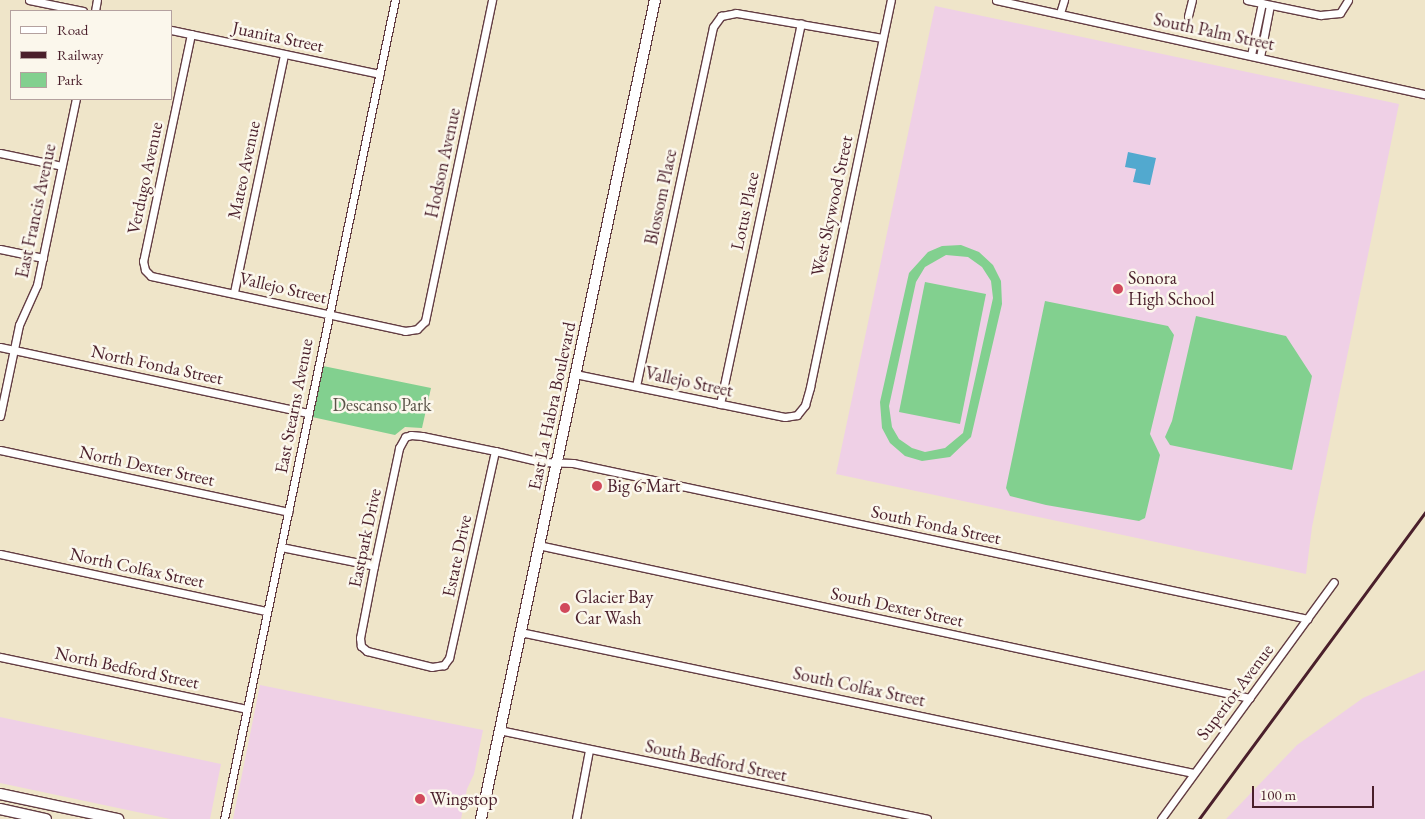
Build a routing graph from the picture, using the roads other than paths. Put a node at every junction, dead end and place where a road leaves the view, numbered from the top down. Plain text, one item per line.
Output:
1 (29, 0) edge
2 (395, 0) edge
3 (492, 0) edge
4 (655, 0) edge
5 (890, 0) edge
6 (996, 0) edge
7 (1064, 0) edge
8 (1192, 0) edge
9 (1247, 0) edge
10 (1348, 0) edge
11 (1262, 3) junction
12 (1270, 5) junction
13 (78, 10) edge
14 (1060, 13) junction
15 (1188, 16) dead end
16 (801, 24) junction
17 (172, 30) edge
18 (191, 34) junction
19 (882, 38) junction
20 (284, 54) junction
21 (1251, 55) junction
22 (1260, 57) junction
23 (379, 74) junction
24 (1425, 94) edge
25 (76, 100) edge
26 (0, 153) edge
27 (62, 166) junction
28 (0, 249) edge
29 (43, 258) junction
30 (145, 270) joint
31 (234, 292) junction
32 (328, 314) junction
33 (417, 329) joint
34 (0, 347) edge
35 (14, 350) junction
36 (575, 374) junction
37 (636, 386) junction
38 (720, 404) junction
39 (309, 413) junction
40 (797, 415) joint
41 (0, 416) edge
42 (0, 450) edge
43 (495, 452) junction
44 (557, 462) junction
45 (288, 512) junction
46 (538, 545) junction
47 (281, 547) junction
48 (0, 554) edge
49 (374, 566) junction
50 (1334, 582) dead end
51 (267, 611) junction
52 (1308, 620) junction
53 (520, 632) junction
54 (361, 646) joint
55 (0, 657) edge
56 (1250, 698) junction
57 (247, 709) junction
58 (499, 730) junction
59 (589, 750) junction
60 (1193, 773) junction
61 (0, 794) edge
62 (0, 809) edge
63 (40, 818) edge
64 (118, 819) edge
65 (224, 819) edge
66 (481, 819) edge
67 (576, 819) edge
68 (927, 819) edge
69 (1160, 819) edge

1 - 13 street
2 - 23 street, East Stearns Avenue
3 - 33 street, Hodson Avenue
4 - 36 main road, East La Habra Boulevard
5 - 19 street, West Skywood Street
6 - 14 street, South Palm Street
7 - 14 street
8 - 15 street
9 - 11 street
10 - 12 street
11 - 12 street
11 - 21 street
12 - 22 street
14 - 21 street, South Palm Street
16 - 19 street
16 - 37 street, Blossom Place
16 - 38 street, Lotus Place
17 - 18 street, Juanita Street
18 - 20 street, Juanita Street
18 - 30 street, Verdugo Avenue
19 - 40 street, West Skywood Street
20 - 23 street, Juanita Street
20 - 31 street, Mateo Avenue
21 - 22 street, South Palm Street
22 - 24 street, South Palm Street
23 - 32 street, East Stearns Avenue
25 - 27 street, East Francis Avenue
26 - 27 street
27 - 29 street, East Francis Avenue
28 - 29 street
29 - 35 street, East Francis Avenue
30 - 31 street, Vallejo Street
31 - 32 street, Vallejo Street
32 - 33 street, Vallejo Street
32 - 39 street, East Stearns Avenue
34 - 35 street, North Fonda Street
35 - 39 street, North Fonda Street
35 - 41 street, East Francis Avenue
36 - 37 street, Vallejo Street
36 - 44 main road, East La Habra Boulevard
37 - 38 street, Vallejo Street
38 - 40 street, Vallejo Street
39 - 45 street, East Stearns Avenue
42 - 45 street, North Dexter Street
43 - 44 street
43 - 49 street, Eastpark Drive
43 - 54 street, Estate Drive
44 - 46 main road, East La Habra Boulevard
44 - 52 street, South Fonda Street
45 - 47 street, East Stearns Avenue
46 - 53 main road, East La Habra Boulevard
46 - 56 street, South Dexter Street
47 - 49 street
47 - 51 street, East Stearns Avenue
48 - 51 street, North Colfax Street
49 - 54 street, Eastpark Drive
50 - 52 street, Superior Avenue
51 - 57 street, East Stearns Avenue
52 - 56 street, Superior Avenue
53 - 58 main road, East La Habra Boulevard
53 - 60 street, South Colfax Street
55 - 57 street, North Bedford Street
56 - 60 street, Superior Avenue
57 - 65 street, East Stearns Avenue
58 - 59 street, South Bedford Street
58 - 66 main road, East La Habra Boulevard
59 - 67 street
59 - 68 street, South Bedford Street
60 - 69 street, Superior Avenue
61 - 64 main road
62 - 63 main road

